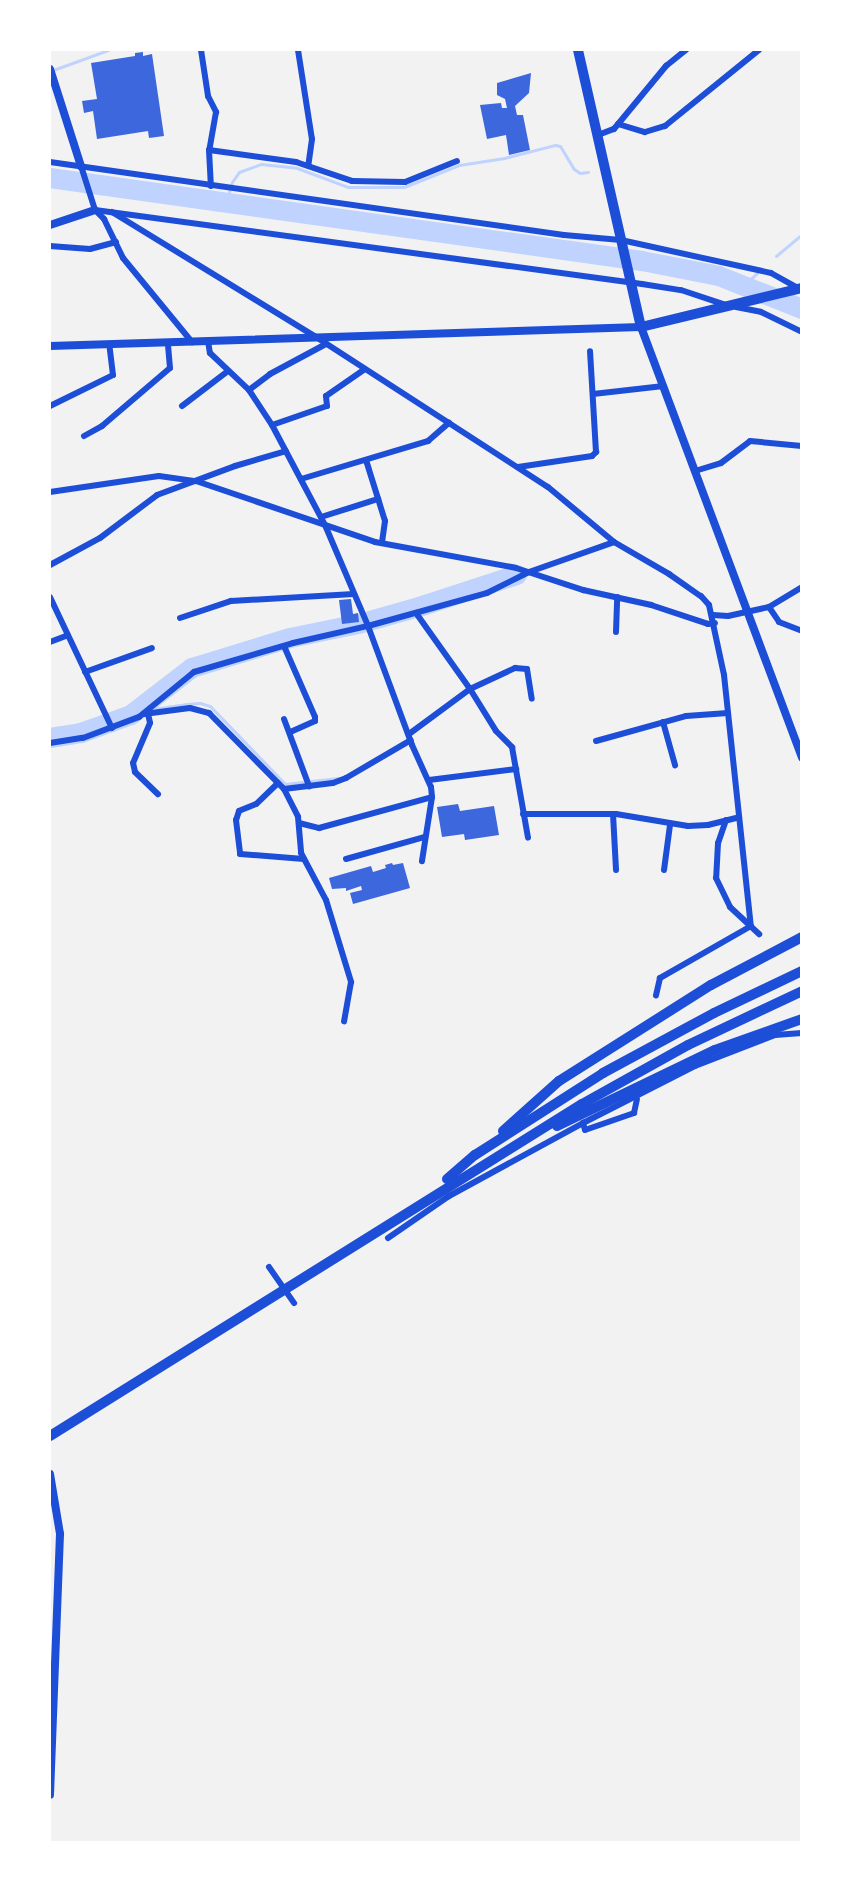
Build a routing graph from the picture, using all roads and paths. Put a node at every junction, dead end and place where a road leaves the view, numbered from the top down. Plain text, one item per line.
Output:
1 (201, 50) edge
2 (298, 50) edge
3 (578, 50) edge
4 (686, 50) edge
5 (759, 50) edge
6 (50, 69) edge
7 (618, 124) junction
8 (598, 135) junction
9 (209, 150) junction
10 (457, 161) dead end
11 (50, 162) edge
12 (308, 166) junction
13 (82, 169) junction
14 (211, 186) junction
15 (94, 208) junction
16 (112, 212) junction
17 (50, 225) edge
18 (116, 242) junction
19 (622, 242) junction
20 (50, 246) edge
21 (631, 281) junction
22 (798, 288) edge
23 (728, 305) junction
24 (641, 327) junction
25 (801, 332) edge
26 (316, 338) junction
27 (208, 341) junction
28 (192, 342) junction
29 (168, 343) junction
30 (109, 344) junction
31 (326, 344) junction
32 (50, 346) edge
33 (590, 351) dead end
34 (365, 369) junction
35 (228, 371) junction
36 (664, 386) junction
37 (249, 390) junction
38 (593, 394) junction
39 (50, 406) edge
40 (182, 406) dead end
41 (449, 423) junction
42 (272, 425) junction
43 (84, 436) dead end
44 (801, 446) edge
45 (286, 451) junction
46 (366, 460) junction
47 (518, 467) junction
48 (695, 471) junction
49 (301, 479) junction
50 (196, 481) junction
51 (50, 492) edge
52 (378, 499) junction
53 (321, 517) junction
54 (325, 525) junction
55 (614, 542) junction
56 (382, 543) junction
57 (50, 565) edge
58 (529, 572) junction
59 (801, 587) edge
60 (354, 594) junction
61 (50, 597) edge
62 (617, 597) junction
63 (769, 607) junction
64 (416, 613) junction
65 (747, 613) junction
66 (713, 615) junction
67 (180, 618) dead end
68 (715, 623) junction
69 (368, 626) junction
70 (801, 631) edge
71 (616, 632) dead end
72 (68, 635) junction
73 (50, 642) edge
74 (284, 646) junction
75 (152, 648) dead end
76 (85, 672) junction
77 (470, 689) junction
78 (532, 699) dead end
79 (728, 713) junction
80 (145, 714) junction
81 (284, 719) dead end
82 (663, 722) junction
83 (112, 728) junction
84 (290, 732) junction
85 (410, 737) junction
86 (596, 741) dead end
87 (50, 743) edge
88 (801, 758) edge
89 (675, 765) dead end
90 (516, 769) junction
91 (429, 780) junction
92 (278, 783) junction
93 (309, 786) junction
94 (284, 789) junction
95 (158, 794) dead end
96 (432, 797) junction
97 (523, 814) junction
98 (613, 814) junction
99 (739, 817) junction
100 (726, 820) junction
101 (299, 823) junction
102 (670, 825) junction
103 (425, 837) junction
104 (528, 838) dead end
105 (304, 859) junction
106 (346, 859) dead end
107 (422, 861) dead end
108 (616, 870) dead end
109 (664, 870) dead end
110 (751, 926) junction
111 (759, 934) dead end
112 (801, 937) edge
113 (801, 971) edge
114 (801, 991) edge
115 (656, 996) dead end
116 (801, 1019) edge
117 (344, 1021) dead end
118 (801, 1033) edge
119 (638, 1099) dead end
120 (583, 1123) junction
121 (475, 1155) junction
122 (488, 1160) junction
123 (417, 1204) junction
124 (388, 1238) dead end
125 (269, 1267) dead end
126 (294, 1303) dead end
127 (50, 1436) edge
128 (50, 1474) edge
129 (50, 1795) edge

1 - 9 street
2 - 12 street
3 - 8 main road
4 - 7 street
5 - 7 street
6 - 13 street
7 - 8 street
8 - 19 main road
9 - 12 street
9 - 14 street
10 - 12 street
11 - 13 street
13 - 14 street
13 - 15 street
14 - 19 street
15 - 16 street
15 - 17 street
15 - 18 street
16 - 21 street
16 - 26 street
18 - 20 street
18 - 28 street
19 - 21 main road
19 - 22 street
21 - 23 street
21 - 24 main road
22 - 23 main road
23 - 24 main road
23 - 25 street
24 - 26 street
24 - 36 street
26 - 27 street
26 - 31 street
27 - 28 street
27 - 35 street
28 - 29 street
29 - 30 street
29 - 43 street
30 - 32 street
30 - 39 street
31 - 34 street
31 - 37 street
33 - 38 street
34 - 41 street
34 - 42 street
35 - 37 street
35 - 40 street
36 - 38 street
36 - 48 street
37 - 42 street
38 - 47 street
41 - 46 street
41 - 47 street
42 - 45 street
44 - 48 street
45 - 49 street
45 - 50 street
46 - 49 street
46 - 52 street
47 - 55 street
48 - 65 street
49 - 53 street
50 - 51 street
50 - 54 street
50 - 57 street
52 - 53 street
52 - 56 street
53 - 54 street
54 - 56 street
54 - 60 street
55 - 58 street
55 - 66 street
56 - 58 street
58 - 62 street
58 - 64 street
59 - 63 street
60 - 67 street
60 - 69 street
61 - 72 street
62 - 68 street
62 - 71 street
63 - 65 street
63 - 70 street
64 - 69 street
64 - 77 street
65 - 66 street
65 - 88 street
66 - 68 street
68 - 79 street
69 - 74 street
69 - 85 street
72 - 73 street
72 - 76 street
74 - 80 street
74 - 84 street
75 - 76 street
76 - 83 street
77 - 78 street
77 - 85 street
77 - 90 street
79 - 82 street
79 - 99 street
80 - 83 street
80 - 92 street
80 - 95 street
81 - 84 street
82 - 86 street
82 - 89 street
83 - 87 street
84 - 93 street
85 - 91 street
85 - 93 street
90 - 91 street
90 - 97 street
91 - 96 street
92 - 94 street
92 - 105 street
93 - 94 street
94 - 101 street
96 - 101 street
96 - 103 street
97 - 98 street
97 - 104 street
98 - 102 street
98 - 108 street
99 - 100 street
99 - 110 street
100 - 102 street
100 - 110 street
101 - 105 street
102 - 109 street
103 - 106 street
103 - 107 street
105 - 117 street
110 - 111 street
110 - 115 street
112 - 121 main road
113 - 121 main road
114 - 122 main road
116 - 122 main road
118 - 120 street
119 - 120 street
120 - 124 street
121 - 123 main road
122 - 123 main road
123 - 127 main road
125 - 126 street
128 - 129 street

